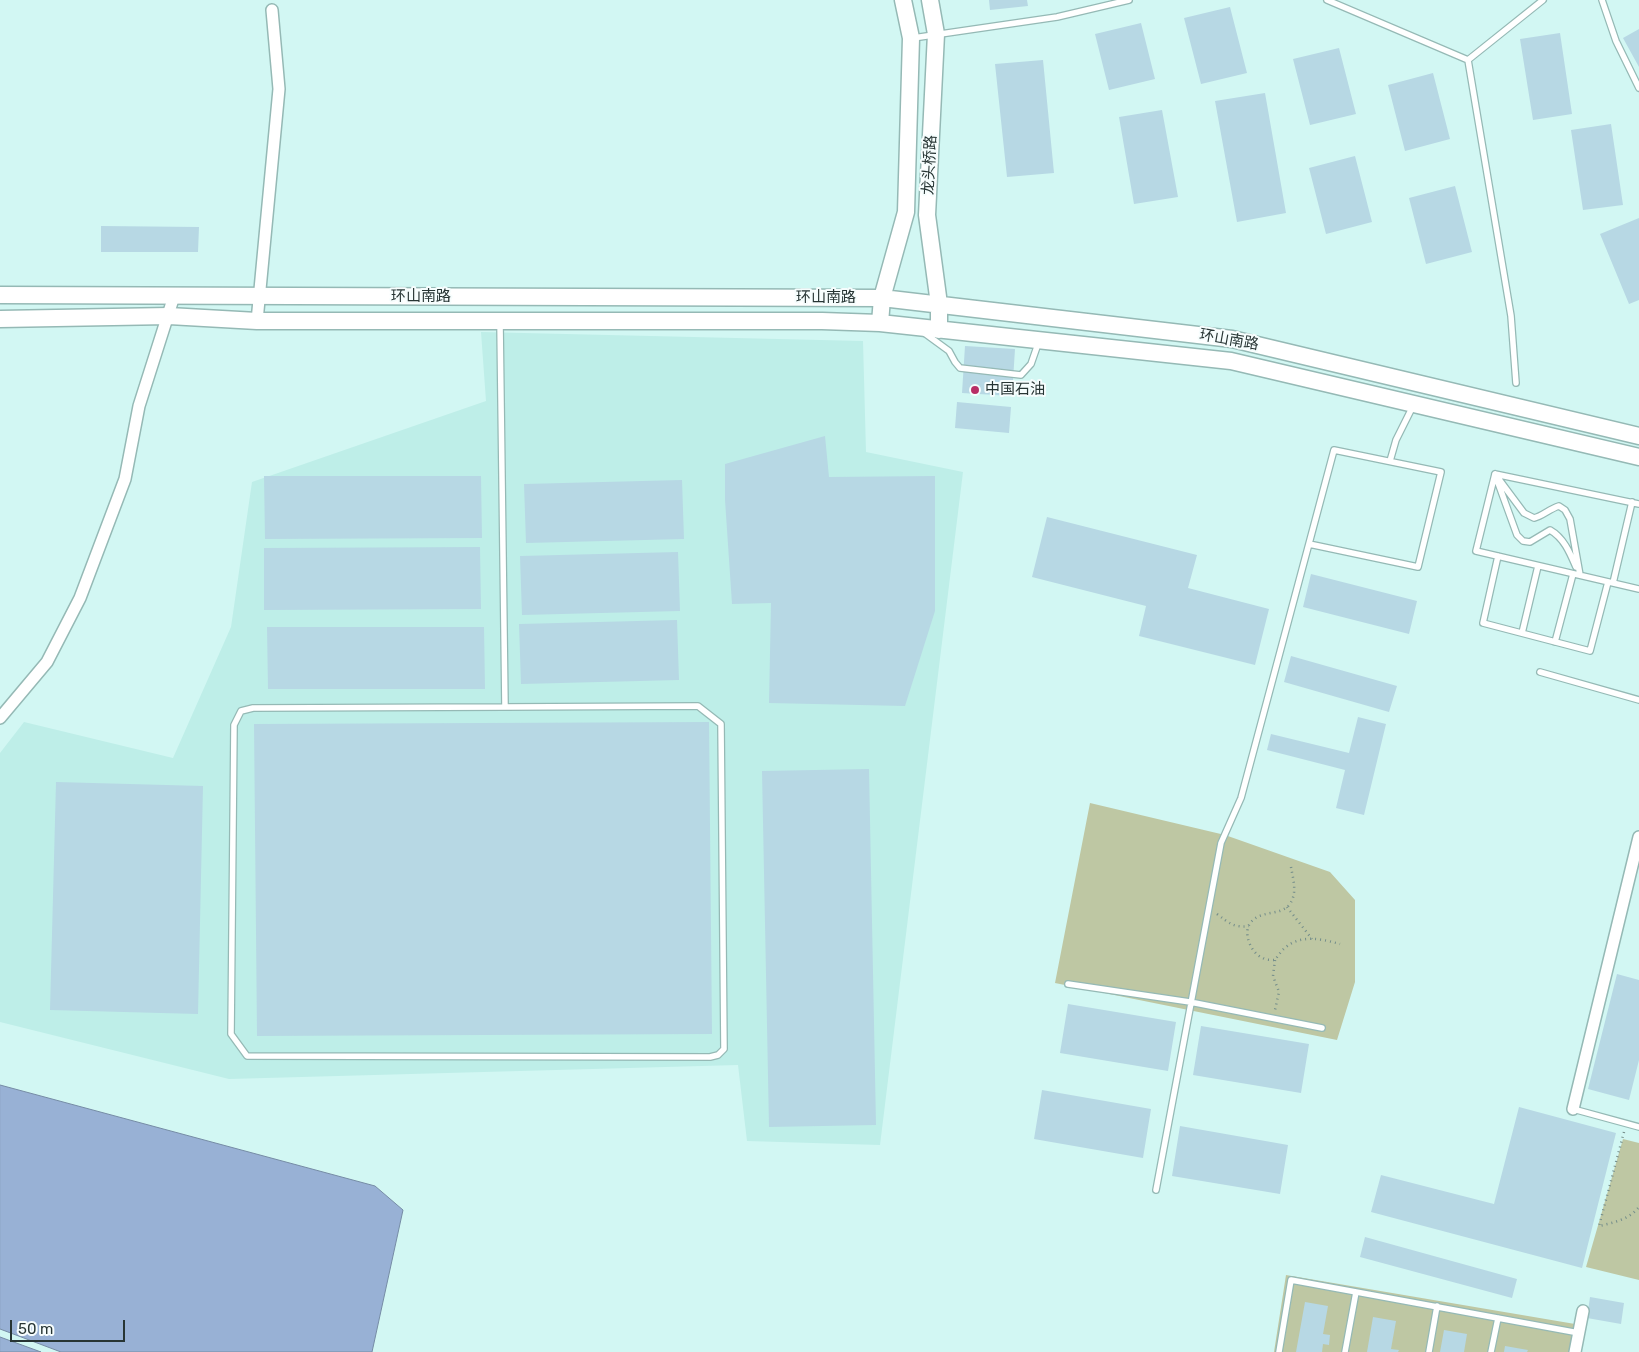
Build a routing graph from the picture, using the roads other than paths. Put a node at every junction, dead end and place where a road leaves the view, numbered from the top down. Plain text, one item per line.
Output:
1 (903, 0) edge
2 (930, 0) edge
3 (1129, 0) edge
4 (1327, 0) edge
5 (1543, 0) edge
6 (1602, 0) edge
7 (272, 10) dead end
8 (936, 34) junction
9 (911, 38) junction
10 (1468, 60) junction
11 (1639, 88) edge
12 (0, 295) edge
13 (174, 296) junction
14 (260, 297) junction
15 (882, 298) junction
16 (939, 304) junction
17 (168, 316) junction
18 (0, 318) edge
19 (257, 321) junction
20 (500, 321) junction
21 (880, 323) junction
22 (915, 327) junction
23 (939, 330) junction
24 (1039, 340) junction
25 (1516, 383) dead end
26 (1414, 404) junction
27 (1639, 436) edge
28 (1639, 457) edge
29 (1390, 462) junction
30 (1495, 474) junction
31 (1632, 502) junction
32 (1639, 504) edge
33 (1309, 544) junction
34 (1498, 556) junction
35 (1538, 566) junction
36 (1573, 574) junction
37 (1580, 575) junction
38 (1611, 582) junction
39 (1639, 587) edge
40 (1522, 633) junction
41 (1555, 642) junction
42 (1540, 672) dead end
43 (1639, 700) edge
44 (505, 707) junction
45 (0, 718) edge
46 (1639, 837) edge
47 (1068, 984) dead end
48 (1190, 1002) junction
49 (1322, 1028) dead end
50 (1573, 1109) joint
51 (1639, 1127) edge
52 (1156, 1190) dead end
53 (1356, 1292) junction
54 (1437, 1306) junction
55 (1583, 1312) dead end
56 (1498, 1318) junction
57 (1579, 1333) junction
58 (1279, 1352) edge
59 (1345, 1352) edge
60 (1429, 1352) edge
61 (1491, 1352) edge
62 (1575, 1352) edge

1 - 9 main road, 龙头桥路
2 - 8 main road, 龙头桥路
3 - 8 lane
4 - 10 lane
5 - 10 lane
6 - 11 lane
7 - 14 street
8 - 9 lane
8 - 16 main road, 龙头桥路
9 - 15 main road, 龙头桥路
10 - 25 lane
12 - 13 main road, 环山南路
13 - 14 main road, 环山南路
13 - 17 street
14 - 15 main road, 环山南路
14 - 19 street
15 - 16 main road, 环山南路
15 - 21 main road, 龙头桥路
16 - 23 main road, 龙头桥路
16 - 27 main road, 环山南路
17 - 18 main road, 环山南路
17 - 19 main road, 环山南路
17 - 45 street
19 - 20 main road, 环山南路
20 - 21 main road, 环山南路
20 - 44 lane
21 - 22 main road, 环山南路
22 - 23 main road, 环山南路
22 - 24 lane
23 - 24 main road, 环山南路
24 - 26 main road, 环山南路
26 - 28 main road, 环山南路
26 - 29 lane
29 - 33 lane
29 - 33 lane
30 - 31 lane
30 - 34 lane
30 - 37 lane
30 - 37 lane
31 - 32 lane
31 - 38 lane
33 - 48 lane
34 - 35 lane
34 - 40 lane
35 - 36 lane
35 - 40 lane
36 - 37 lane
36 - 41 lane
37 - 38 lane
38 - 39 lane
38 - 41 lane
40 - 41 lane
42 - 43 lane
44 - 44 lane
46 - 50 street
47 - 48 lane
48 - 49 lane
48 - 52 lane
50 - 51 lane
53 - 54 lane
53 - 58 lane
53 - 59 lane
54 - 56 lane
54 - 60 lane
55 - 57 street
56 - 57 lane
56 - 61 lane
57 - 62 street

